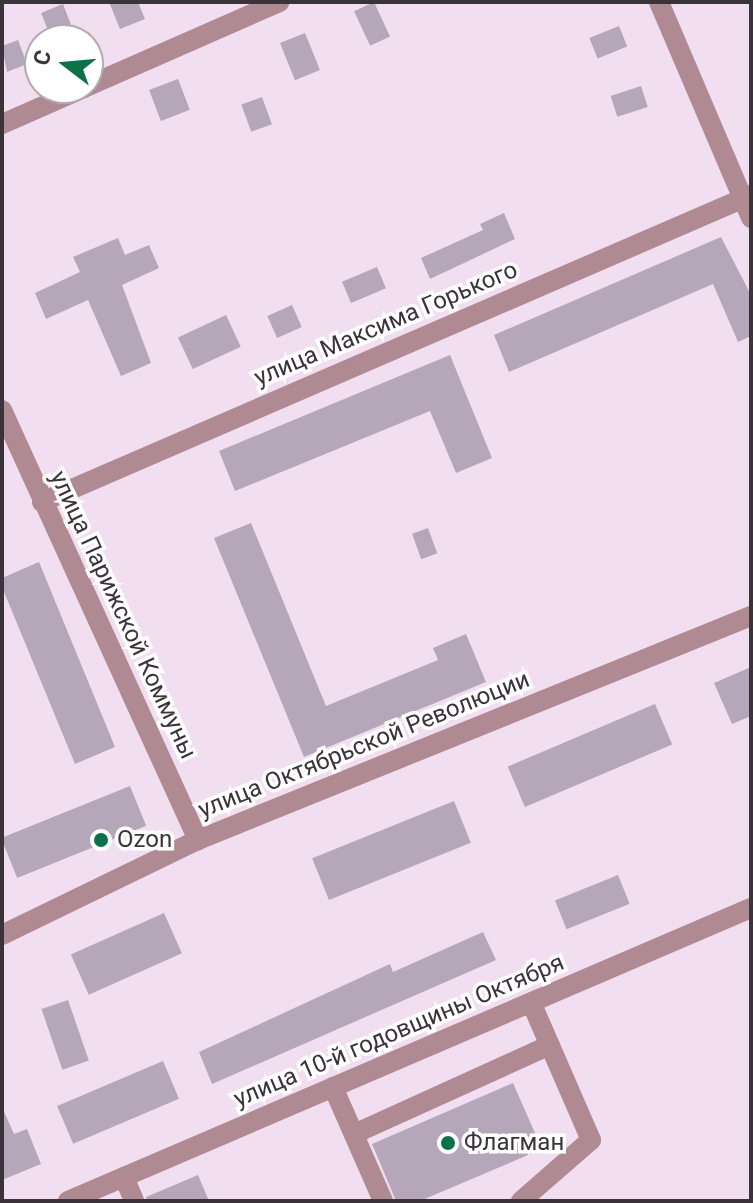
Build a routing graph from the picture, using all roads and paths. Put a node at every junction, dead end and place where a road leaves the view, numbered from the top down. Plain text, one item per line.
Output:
1 (279, 2) edge
2 (659, 2) edge
3 (104, 79) edge
4 (47, 104) edge
5 (2, 124) edge
6 (745, 197) edge
7 (751, 218) edge
8 (2, 410) edge
9 (42, 502) junction
10 (751, 616) edge
11 (198, 840) junction
12 (751, 908) edge
13 (2, 935) edge
14 (531, 1002) junction
15 (550, 1045) junction
16 (333, 1087) junction
17 (354, 1134) junction
18 (124, 1177) junction
19 (68, 1201) edge
20 (134, 1201) edge
21 (383, 1201) edge
22 (521, 1201) edge

1 - 3 street
2 - 6 street
4 - 5 street
6 - 7 street
6 - 9 street, улица Максима Горького
8 - 9 street, улица Парижской Коммуны
9 - 11 street, улица Парижской Коммуны
10 - 11 street, улица Октябрьской Революции
11 - 13 street, улица Октябрьской Революции
12 - 14 street, улица 10-й годовщины Октября
14 - 15 street
14 - 16 street, улица 10-й годовщины Октября
15 - 17 street
15 - 22 street
16 - 17 street
16 - 18 street, улица 10-й годовщины Октября
17 - 21 street
18 - 19 street, улица 10-й годовщины Октября
18 - 20 street

